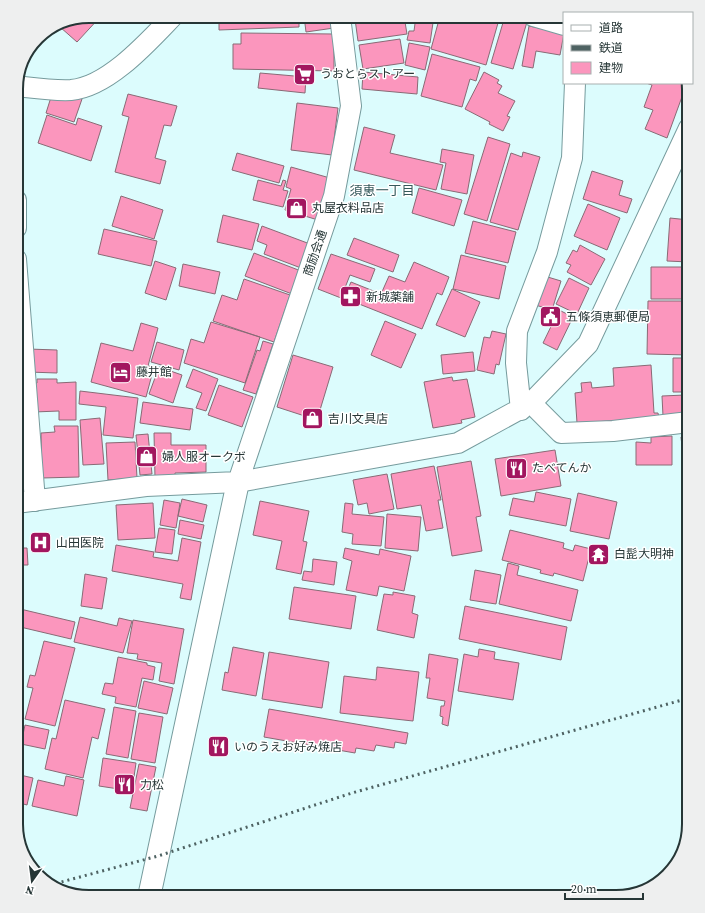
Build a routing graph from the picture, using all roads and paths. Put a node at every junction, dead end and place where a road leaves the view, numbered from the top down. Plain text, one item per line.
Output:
1 (166, 23) edge
2 (341, 23) edge
3 (575, 84) edge
4 (23, 87) edge
5 (682, 143) edge
6 (526, 407) junction
7 (682, 423) edge
8 (23, 429) edge
9 (238, 482) junction
10 (26, 502) edge
11 (151, 890) edge

1 - 4 street
2 - 9 street, 商励会通
3 - 6 street
5 - 6 street
6 - 7 street
6 - 9 street
8 - 10 street
9 - 10 street
9 - 11 street

